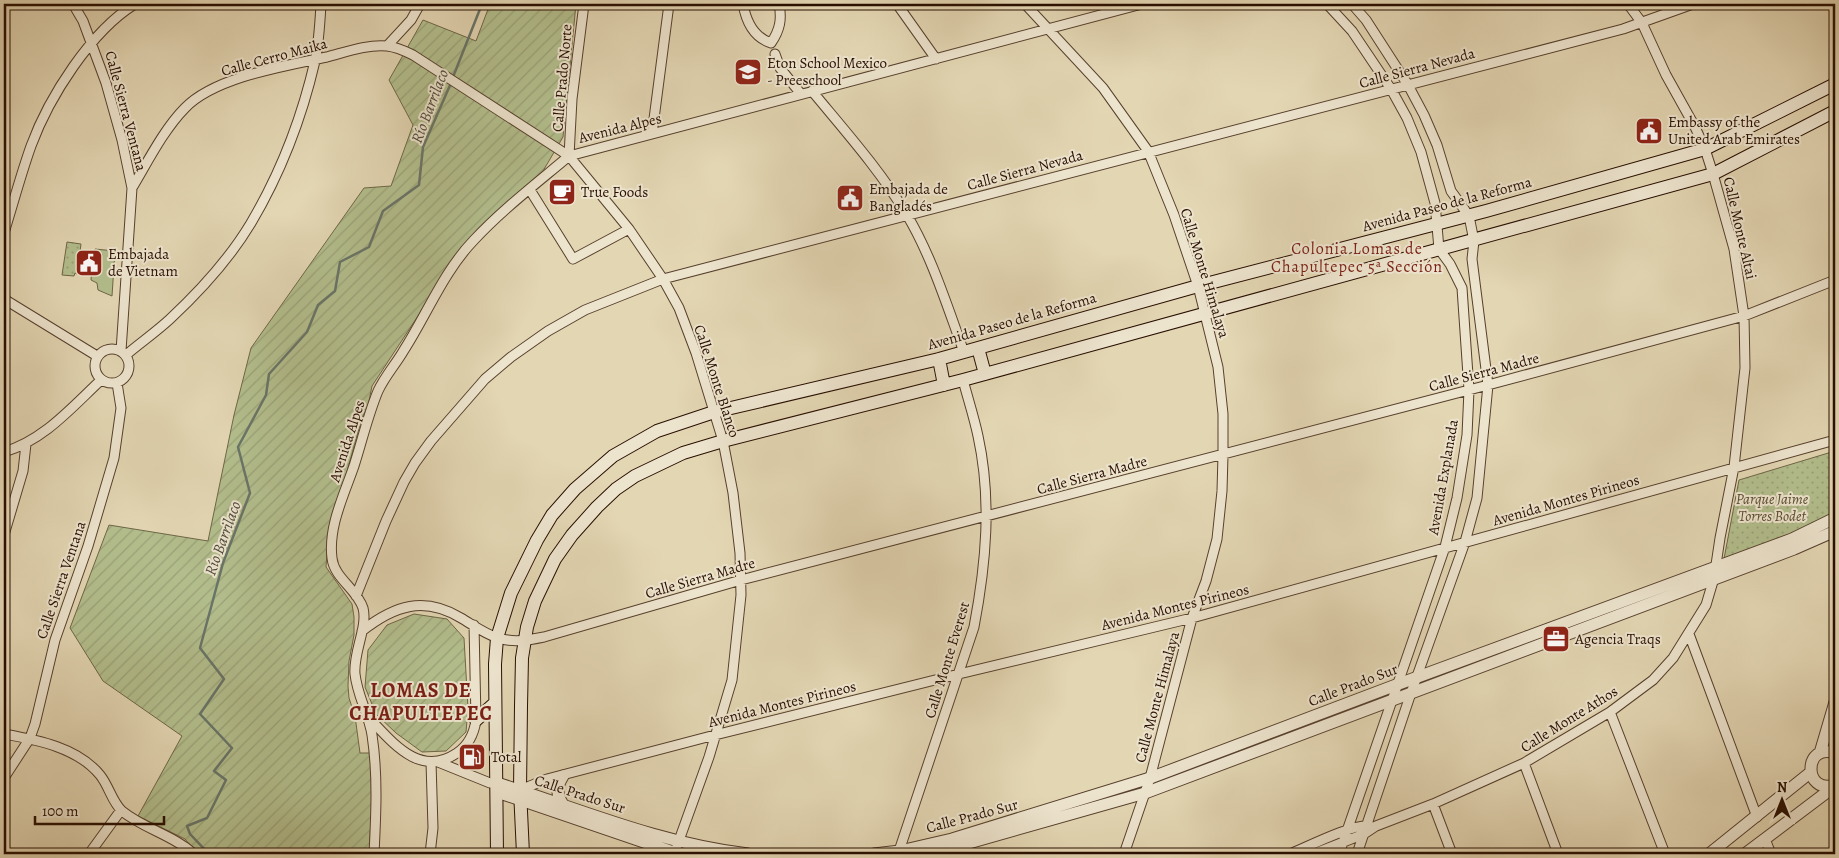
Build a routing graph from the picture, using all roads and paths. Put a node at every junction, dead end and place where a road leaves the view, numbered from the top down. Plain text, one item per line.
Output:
1 (73, 4) edge
2 (135, 4) edge
3 (321, 4) edge
4 (420, 4) edge
5 (584, 4) edge
6 (669, 4) edge
7 (742, 4) edge
8 (779, 4) edge
9 (897, 4) edge
10 (1025, 4) edge
11 (1142, 4) edge
12 (1327, 4) edge
13 (1352, 4) edge
14 (1628, 4) edge
15 (1693, 4) edge
16 (1642, 23) junction
17 (1048, 28) junction
18 (92, 42) junction
19 (387, 46) junction
20 (775, 54) dead end
21 (315, 59) junction
22 (936, 59) junction
23 (1835, 84) edge
24 (1408, 85) junction
25 (1392, 89) junction
26 (812, 91) junction
27 (801, 94) junction
28 (1835, 111) edge
29 (652, 134) junction
30 (1704, 149) junction
31 (1148, 151) junction
32 (569, 156) junction
33 (1714, 174) junction
34 (132, 188) junction
35 (530, 190) junction
36 (908, 216) junction
37 (1468, 216) junction
38 (1437, 224) junction
39 (629, 229) junction
40 (4, 233) edge
41 (1474, 241) junction
42 (1440, 249) junction
43 (663, 279) junction
44 (1835, 280) edge
45 (1198, 286) junction
46 (4, 299) edge
47 (1206, 314) junction
48 (1744, 316) junction
49 (978, 348) junction
50 (964, 352) junction
51 (123, 353) junction
52 (97, 356) junction
53 (938, 359) junction
54 (985, 374) junction
55 (101, 380) junction
56 (963, 380) junction
57 (116, 383) junction
58 (944, 385) junction
59 (1488, 385) junction
60 (1469, 390) junction
61 (714, 412) junction
62 (1835, 440) edge
63 (723, 441) junction
64 (26, 444) junction
65 (4, 452) edge
66 (1223, 455) junction
67 (1734, 467) junction
68 (987, 517) junction
69 (1835, 518) edge
70 (1835, 530) edge
71 (4, 535) edge
72 (1465, 542) junction
73 (1445, 547) junction
74 (1715, 573) junction
75 (741, 580) junction
76 (356, 596) junction
77 (363, 608) junction
78 (379, 618) junction
79 (1192, 618) junction
80 (474, 625) junction
81 (362, 631) junction
82 (1689, 634) junction
83 (497, 638) junction
84 (525, 641) junction
85 (959, 674) junction
86 (1416, 678) junction
87 (1396, 685) junction
88 (1411, 693) junction
89 (1392, 700) junction
90 (1835, 702) edge
91 (495, 703) junction
92 (1610, 712) junction
93 (367, 716) junction
94 (476, 720) junction
95 (4, 734) edge
96 (716, 735) junction
97 (30, 738) junction
98 (1820, 753) junction
99 (1835, 753) edge
100 (435, 762) junction
101 (1524, 763) junction
102 (1811, 772) junction
103 (563, 776) junction
104 (4, 778) edge
105 (1150, 778) junction
106 (495, 786) junction
107 (1835, 786) edge
108 (1146, 794) junction
109 (520, 796) junction
110 (1433, 804) junction
111 (564, 806) junction
112 (121, 810) junction
113 (1053, 815) junction
114 (1757, 816) junction
115 (1010, 828) junction
116 (1368, 829) junction
117 (1348, 830) junction
118 (1765, 839) junction
119 (679, 841) junction
120 (1344, 842) junction
121 (899, 852) edge
122 (89, 854) edge
123 (194, 854) edge
124 (374, 854) edge
125 (430, 854) edge
126 (497, 854) edge
127 (523, 854) edge
128 (676, 854) edge
129 (748, 854) edge
130 (874, 854) edge
131 (930, 854) edge
132 (1124, 854) edge
133 (1290, 854) edge
134 (1314, 854) edge
135 (1339, 854) edge
136 (1356, 854) edge
137 (1452, 854) edge
138 (1558, 854) edge
139 (1665, 854) edge
140 (1709, 854) edge
141 (1745, 854) edge
142 (1771, 854) edge

1 - 18 street, Calle Sierra Ventana
2 - 18 street
3 - 21 street
4 - 19 street
5 - 32 street, Calle Prado Norte
6 - 29 street
7 - 8 street
9 - 22 street
10 - 17 street, Calle Monte Himalaya
11 - 17 street, Avenida Alpes
12 - 25 street, Avenida Explanada
13 - 24 street
14 - 16 street, Calle Monte Altai
15 - 16 street, Calle Sierra Nevada
16 - 24 street, Calle Sierra Nevada
16 - 30 street, Calle Monte Altai
17 - 22 street, Avenida Alpes
17 - 31 street, Calle Monte Himalaya
18 - 34 street, Calle Sierra Ventana
18 - 40 street
19 - 21 street, Calle Cerro Maika
19 - 32 street, Calle Monte Blanco
20 - 27 street
21 - 34 street, Calle Cerro Maika
21 - 51 street
22 - 26 street, Avenida Alpes
23 - 30 main road, Avenida Paseo de la Reforma
24 - 25 street, Calle Sierra Nevada
24 - 37 street
25 - 31 street, Calle Sierra Nevada
25 - 38 street, Avenida Explanada
26 - 27 street, Avenida Alpes
26 - 36 street
27 - 29 street, Avenida Alpes
28 - 33 main road
29 - 32 street, Avenida Alpes
30 - 33 street, Calle Monte Altai
30 - 37 main road, Avenida Paseo de la Reforma
31 - 36 street, Calle Sierra Nevada
31 - 45 street, Calle Monte Himalaya
32 - 35 street, Avenida Alpes
32 - 39 street, Calle Monte Blanco
33 - 41 main road
33 - 48 street, Calle Monte Altai
34 - 51 street, Calle Sierra Ventana
35 - 39 street
35 - 76 street, Avenida Alpes
36 - 43 street, Calle Sierra Nevada
36 - 50 street
37 - 38 main road, Avenida Paseo de la Reforma
37 - 41 street
38 - 42 street, Avenida Explanada
38 - 45 main road, Avenida Paseo de la Reforma
39 - 43 street, Calle Monte Blanco
41 - 42 main road
41 - 59 street
42 - 47 main road
42 - 60 street, Avenida Explanada
43 - 61 street, Calle Monte Blanco
43 - 76 street, Calle Sierra Nevada
44 - 48 street, Calle Sierra Madre
45 - 47 street, Calle Monte Himalaya
45 - 49 main road, Avenida Paseo de la Reforma
46 - 52 street
47 - 54 main road
47 - 66 street, Calle Monte Himalaya
48 - 59 street, Calle Sierra Madre
48 - 67 street, Calle Monte Altai
49 - 50 main road, Avenida Paseo de la Reforma
49 - 54 main road
50 - 53 main road, Avenida Paseo de la Reforma
51 - 52 street
51 - 57 street
52 - 55 street
53 - 58 main road
53 - 61 main road, Avenida Paseo de la Reforma
54 - 56 main road
55 - 57 street
55 - 64 street
56 - 58 main road
56 - 68 street, Calle Monte Everest
57 - 97 street, Calle Sierra Ventana
58 - 63 main road
59 - 60 street, Calle Sierra Madre
59 - 72 street
60 - 66 street, Calle Sierra Madre
60 - 73 street, Avenida Explanada
61 - 63 street, Calle Monte Blanco
61 - 83 main road, Avenida Paseo de la Reforma
62 - 67 street, Avenida Montes Pirineos
63 - 75 street, Calle Monte Blanco
63 - 84 main road
64 - 65 street
64 - 71 street
66 - 68 street, Calle Sierra Madre
66 - 79 street, Calle Monte Himalaya
67 - 72 street, Avenida Montes Pirineos
67 - 74 street, Calle Monte Altai
68 - 75 street, Calle Sierra Madre
68 - 85 street, Calle Monte Everest
69 - 74 street, Calle Prado Sur
70 - 74 street, Calle Prado Sur
72 - 73 street, Avenida Montes Pirineos
72 - 86 street
73 - 79 street, Avenida Montes Pirineos
73 - 87 street, Avenida Explanada
74 - 82 street, Calle Monte Athos
74 - 86 street, Calle Prado Sur
74 - 88 street, Calle Prado Sur
75 - 84 street, Calle Sierra Madre
75 - 96 street, Calle Monte Blanco
76 - 77 street, Avenida Alpes
77 - 78 street, Avenida Alpes
77 - 81 street
78 - 80 street, Calle Sierra Madre
78 - 81 street, Calle Sierra Madre
79 - 85 street, Avenida Montes Pirineos
79 - 105 street, Calle Monte Himalaya
80 - 83 street, Calle Sierra Madre
80 - 94 street
81 - 93 street
82 - 92 street, Calle Monte Athos
82 - 114 street
83 - 84 street, Calle Sierra Madre
83 - 91 main road, Avenida Paseo de la Reforma
84 - 109 main road
85 - 96 street, Avenida Montes Pirineos
85 - 121 street, Calle Monte Everest
86 - 87 street, Calle Prado Sur
86 - 88 street
87 - 89 street, Avenida Explanada
87 - 105 street, Calle Prado Sur
88 - 89 street, Calle Prado Sur
88 - 116 street
89 - 108 street, Calle Prado Sur
89 - 117 street, Avenida Explanada
90 - 98 street
91 - 94 main road
91 - 106 main road, Avenida Paseo de la Reforma
92 - 101 street, Calle Monte Athos
92 - 139 street
93 - 100 street
93 - 124 street
94 - 100 street
95 - 97 street
96 - 103 street, Avenida Montes Pirineos
96 - 119 street, Calle Monte Blanco
97 - 104 street, Calle Sierra Ventana
97 - 112 street
98 - 99 street
98 - 102 street
100 - 106 street, Calle Prado Sur
100 - 125 street
101 - 110 street, Calle Monte Athos
101 - 138 street
102 - 107 street
102 - 114 street
103 - 109 street, Avenida Montes Pirineos
103 - 111 street
105 - 108 street, Calle Monte Himalaya
105 - 113 street, Calle Prado Sur
106 - 109 street, Calle Prado Sur
106 - 126 main road, Avenida Paseo de la Reforma
107 - 118 street
108 - 113 street, Calle Prado Sur
108 - 132 street, Calle Monte Himalaya
109 - 111 street, Calle Prado Sur
109 - 127 main road
109 - 128 street, Calle Prado Sur
110 - 116 street, Calle Monte Athos
110 - 137 street
111 - 119 street, Calle Prado Sur
112 - 122 street
112 - 123 street
113 - 115 street, Calle Prado Sur
114 - 140 street
115 - 121 street, Calle Prado Sur
115 - 131 street, Calle Prado Sur
116 - 117 street, Calle Monte Athos
116 - 120 street, Calle Monte Athos
116 - 136 street
117 - 120 street, Avenida Explanada
117 - 133 street, Calle Monte Athos
118 - 141 street
118 - 142 street
119 - 128 street, Calle Monte Blanco
119 - 129 street, Calle Prado Sur
120 - 134 street, Calle Monte Athos
120 - 135 street, Avenida Explanada
121 - 130 street, Calle Prado Sur

